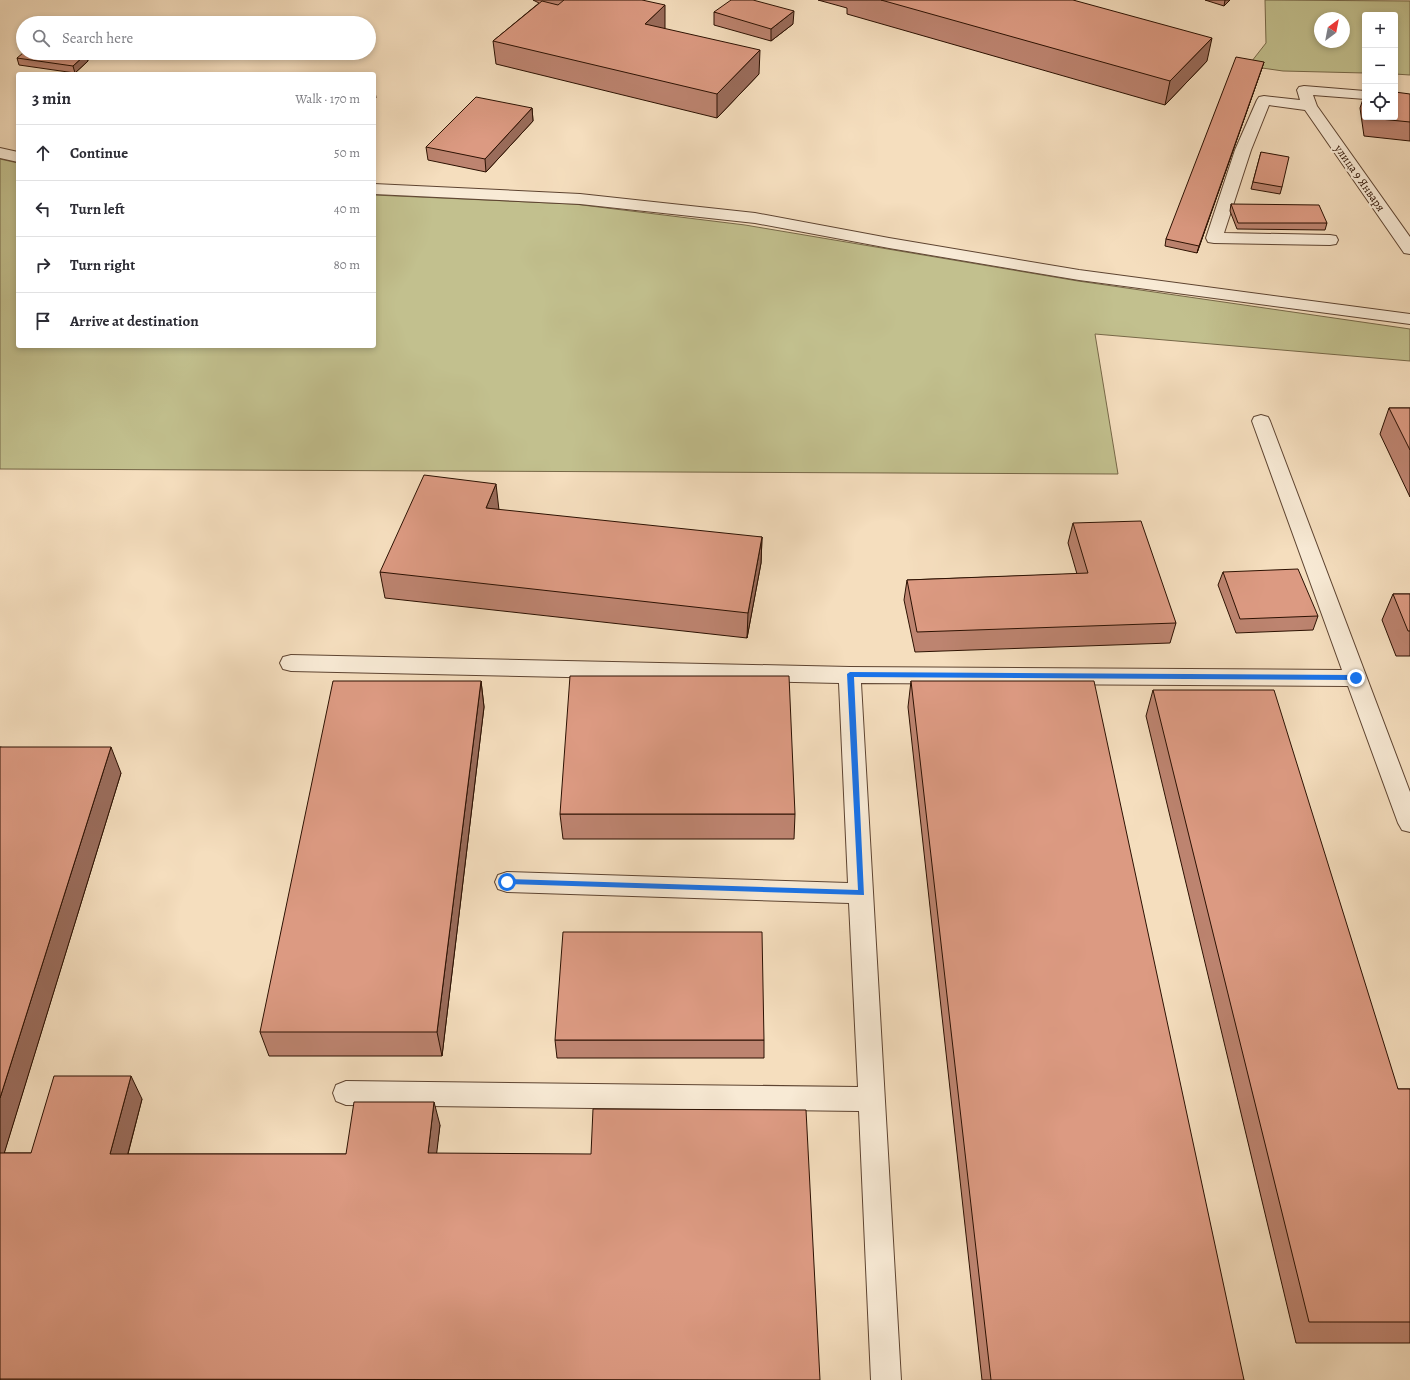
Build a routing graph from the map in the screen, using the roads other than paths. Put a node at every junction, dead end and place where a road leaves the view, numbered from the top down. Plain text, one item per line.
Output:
1 (1362, 95) edge
2 (1310, 106) junction
3 (0, 153) edge
4 (16, 157) edge
5 (376, 189) edge
6 (1330, 240) dead end
7 (1410, 249) edge
8 (1410, 319) edge
9 (1261, 421) dead end
10 (291, 663) dead end
11 (850, 674) junction
12 (1356, 678) junction
13 (1410, 823) edge
14 (507, 882) dead end
15 (861, 893) junction
16 (346, 1093) dead end
17 (872, 1099) junction
18 (886, 1380) edge

1 - 2 street
2 - 6 street
2 - 7 street, улица 9 Января
3 - 4 street
5 - 8 street
9 - 12 street
10 - 11 street
11 - 12 street
11 - 15 street
12 - 13 street
14 - 15 street
15 - 17 street
16 - 17 street
17 - 18 street

